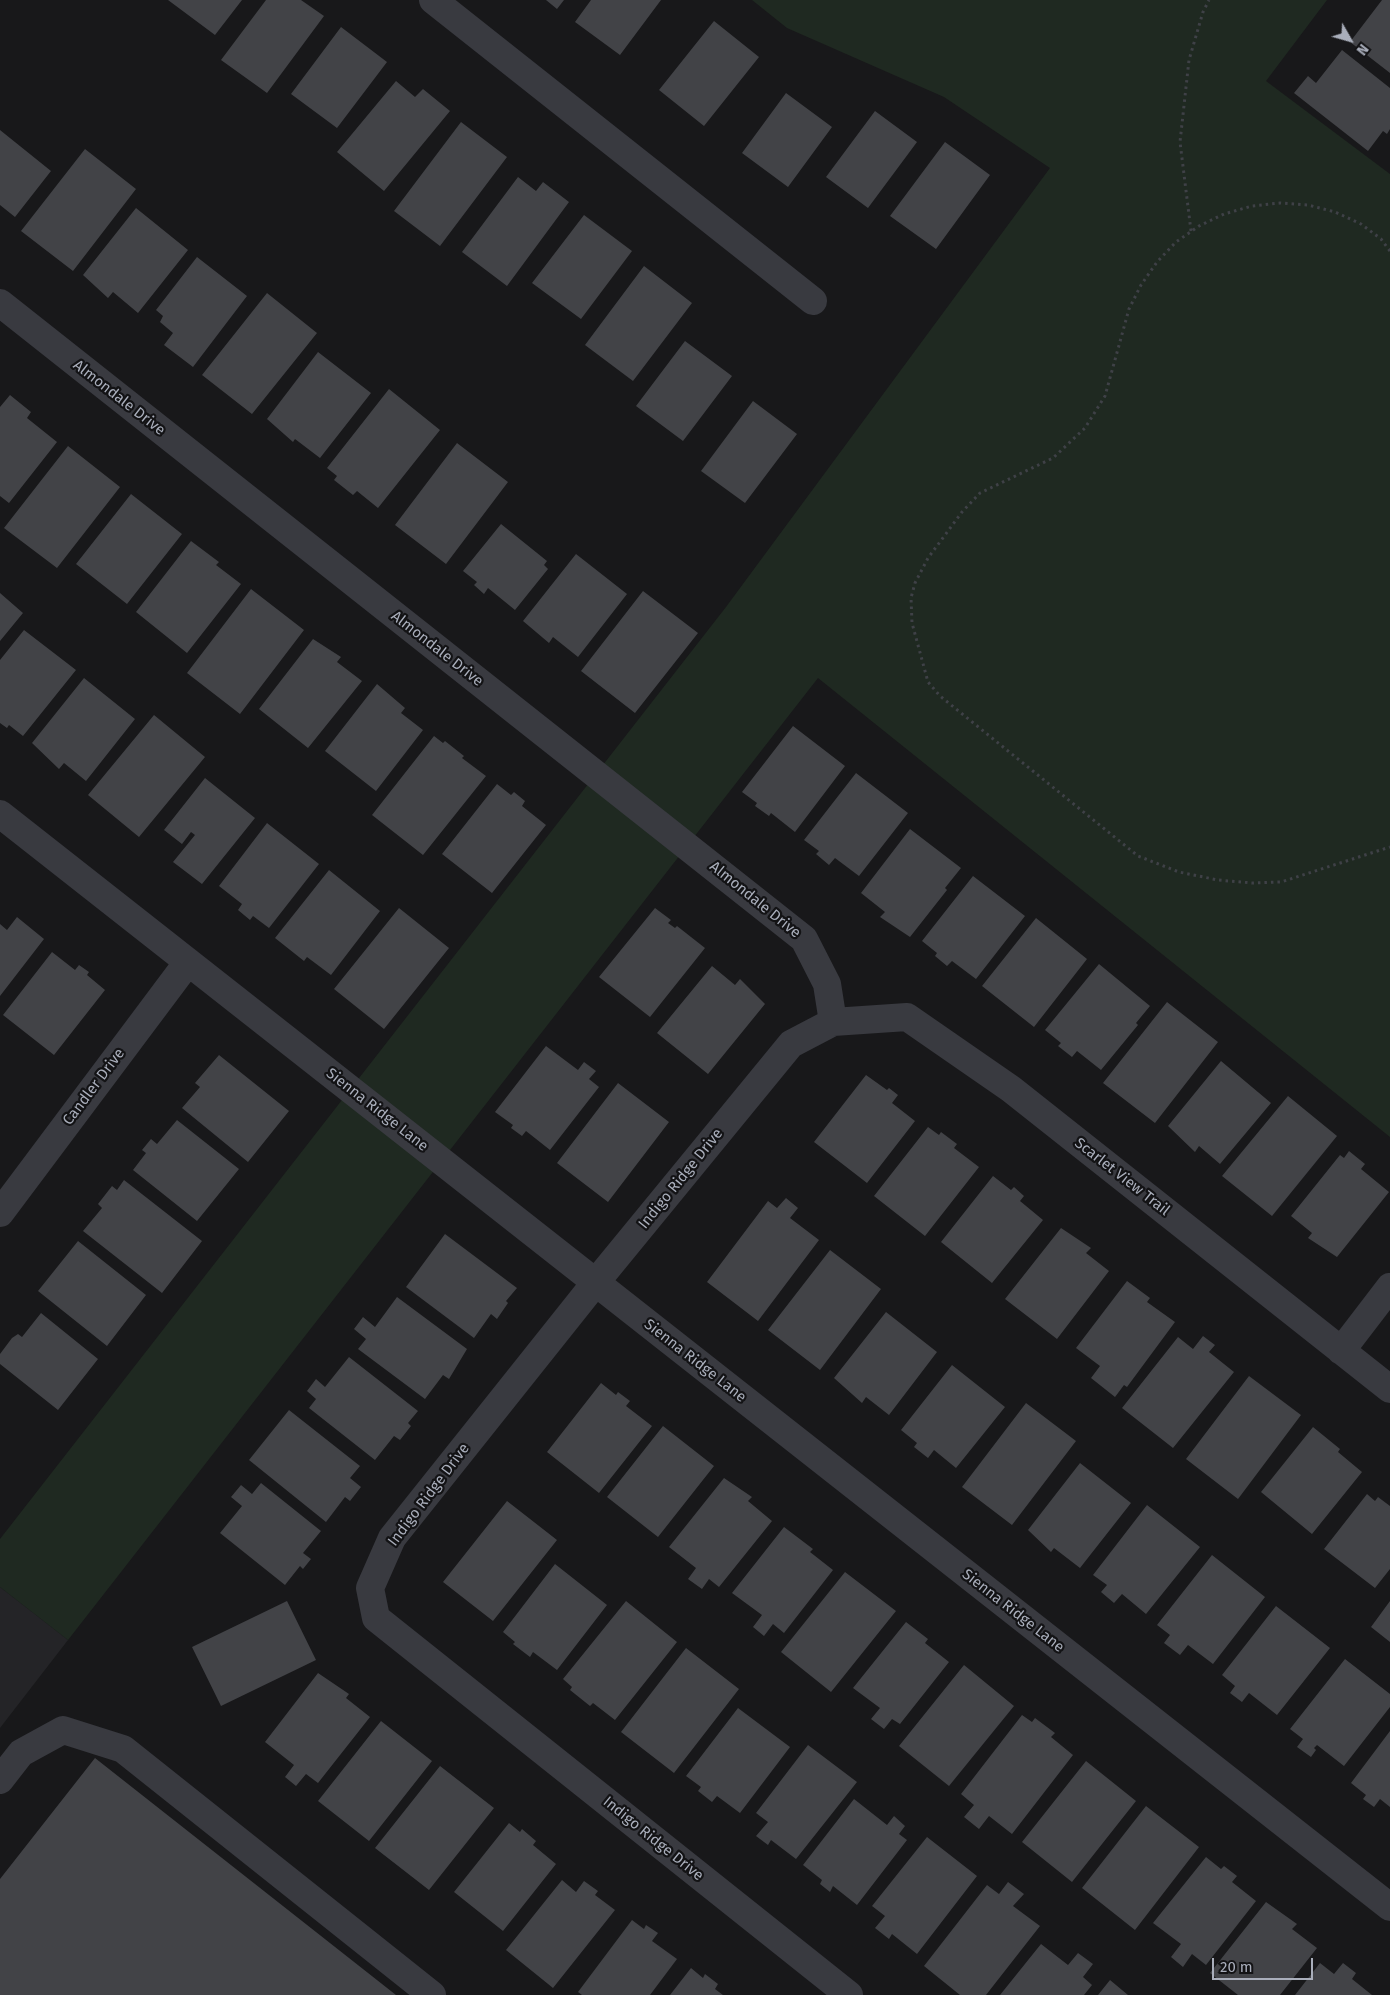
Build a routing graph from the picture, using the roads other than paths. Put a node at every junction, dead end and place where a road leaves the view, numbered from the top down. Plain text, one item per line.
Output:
1 (433, 0) edge
2 (813, 301) dead end
3 (0, 304) edge
4 (0, 814) edge
5 (188, 962) junction
6 (833, 1022) junction
7 (0, 1213) edge
8 (596, 1282) junction
9 (1390, 1287) edge
10 (1341, 1351) junction
11 (1390, 1389) edge
12 (0, 1780) edge
13 (1390, 1907) edge
14 (432, 1995) edge
15 (849, 1995) edge

1 - 2 street
3 - 6 street, Almondale Drive
4 - 5 street, Sienna Ridge Lane
5 - 7 street, Candler Drive
5 - 8 street, Sienna Ridge Lane
6 - 8 street, Indigo Ridge Drive
6 - 10 street, Scarlet View Trail
8 - 13 street, Sienna Ridge Lane
8 - 15 street, Indigo Ridge Drive
9 - 10 street
10 - 11 street, Scarlet View Trail
12 - 14 street

